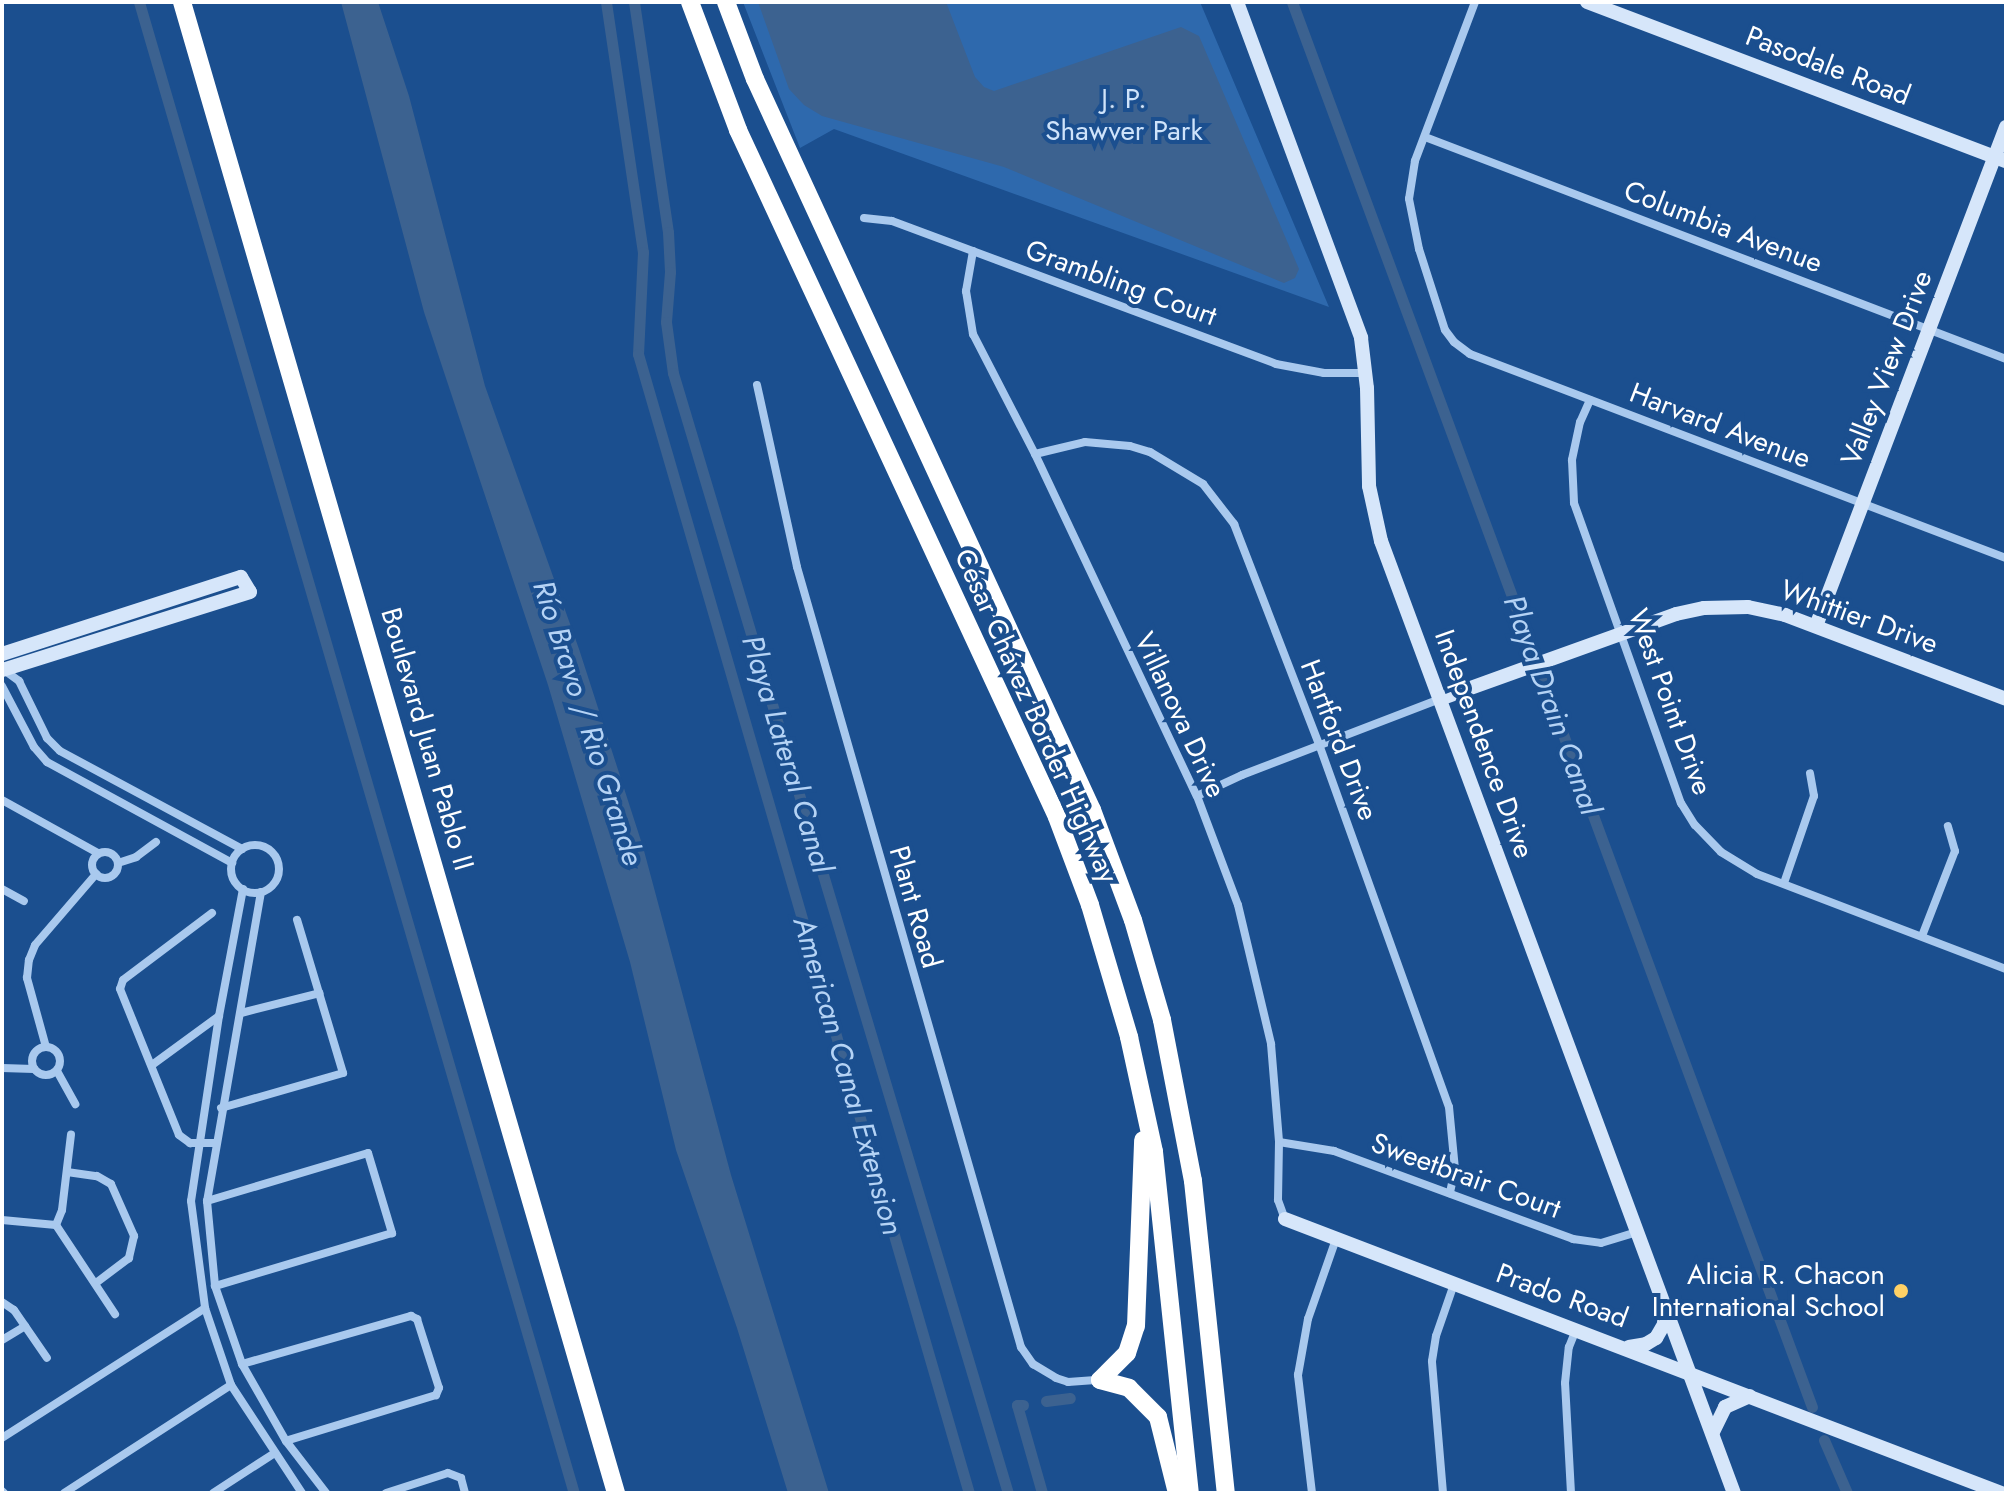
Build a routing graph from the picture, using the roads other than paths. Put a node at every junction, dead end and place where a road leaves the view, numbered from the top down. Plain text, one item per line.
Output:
1 (182, 2) edge
2 (690, 2) edge
3 (726, 2) edge
4 (1237, 2) edge
5 (1475, 2) edge
6 (1587, 2) edge
7 (2006, 127) edge
8 (1425, 137) junction
9 (2000, 159) edge
10 (864, 218) dead end
11 (973, 251) junction
12 (1929, 329) junction
13 (2006, 359) edge
14 (1366, 373) junction
15 (757, 385) dead end
16 (1590, 400) junction
17 (1035, 454) junction
18 (1863, 503) junction
19 (2006, 558) edge
20 (1816, 626) junction
21 (1622, 632) junction
22 (2, 654) edge
23 (2, 669) edge
24 (2, 686) edge
25 (1440, 699) junction
26 (2006, 699) edge
27 (1320, 747) junction
28 (1810, 773) dead end
29 (1197, 796) junction
30 (2, 800) edge
31 (1948, 826) dead end
32 (156, 842) dead end
33 (242, 849) junction
34 (98, 853) junction
35 (118, 863) junction
36 (232, 863) junction
37 (96, 874) junction
38 (1784, 883) junction
39 (2, 889) edge
40 (243, 889) junction
41 (261, 892) junction
42 (24, 901) dead end
43 (212, 913) dead end
44 (297, 920) dead end
45 (1922, 936) junction
46 (2006, 969) edge
47 (320, 993) junction
48 (241, 1013) junction
49 (219, 1016) junction
50 (46, 1047) junction
51 (152, 1065) junction
52 (2, 1068) edge
53 (34, 1069) junction
54 (57, 1071) junction
55 (1137, 1073) junction
56 (75, 1104) dead end
57 (221, 1108) junction
58 (71, 1135) dead end
59 (199, 1141) junction
60 (1279, 1142) junction
61 (215, 1143) junction
62 (67, 1172) junction
63 (1450, 1193) junction
64 (207, 1201) junction
65 (1285, 1219) joint
66 (2, 1220) edge
67 (56, 1225) junction
68 (1637, 1232) junction
69 (1336, 1239) junction
70 (97, 1282) junction
71 (1454, 1284) junction
72 (215, 1286) junction
73 (2, 1302) edge
74 (1665, 1306) junction
75 (205, 1308) junction
76 (115, 1314) dead end
77 (25, 1326) junction
78 (1576, 1330) junction
79 (2, 1340) edge
80 (1623, 1347) junction
81 (47, 1358) dead end
82 (242, 1364) junction
83 (1692, 1373) junction
84 (1100, 1380) junction
85 (231, 1385) junction
86 (1751, 1396) junction
87 (1713, 1432) junction
88 (2, 1438) edge
89 (286, 1441) junction
90 (273, 1454) junction
91 (64, 1493) edge
92 (213, 1493) edge
93 (302, 1493) edge
94 (326, 1493) edge
95 (386, 1493) edge
96 (465, 1493) edge
97 (616, 1493) edge
98 (1177, 1493) edge
99 (1190, 1493) edge
100 (1226, 1493) edge
101 (1312, 1493) edge
102 (1443, 1493) edge
103 (1571, 1493) edge
104 (1734, 1493) edge
105 (2001, 1493) edge

1 - 97 highway, Boulevard Juan Pablo II
2 - 55 highway, César Chávez Border Highway
3 - 100 highway, César Chávez Border Highway
4 - 14 street, Independence Drive
5 - 8 street
6 - 9 street, Pasodale Road
7 - 9 street, Valley View Drive
8 - 12 street, Columbia Avenue
8 - 16 street, Harvard Avenue
9 - 12 street, Valley View Drive
10 - 11 street, Grambling Court
11 - 14 street, Grambling Court
11 - 17 street, Villanova Drive
12 - 13 street, Columbia Avenue
12 - 18 street, Valley View Drive
14 - 25 street, Independence Drive
15 - 84 street, Plant Road
16 - 18 street, Harvard Avenue
16 - 21 street, West Point Drive
17 - 27 street, Hartford Drive
17 - 29 street, Villanova Drive
18 - 19 street, Harvard Avenue
18 - 20 street, Valley View Drive
20 - 21 street, Whittier Drive
20 - 26 street, Whittier Drive
21 - 25 street, Whittier Drive
21 - 38 street, West Point Drive
22 - 23 street
23 - 33 street
24 - 36 street
25 - 27 street, Whittier Drive
25 - 68 street, Independence Drive
27 - 29 street, Whittier Drive
27 - 63 street, Hartford Drive
28 - 38 street
29 - 60 street, Villanova Drive
30 - 34 street
31 - 45 street
32 - 35 street
33 - 36 street
33 - 41 street
34 - 35 street
34 - 37 street
35 - 37 street
36 - 40 street
37 - 50 street
38 - 45 street, West Point Drive
39 - 42 street
40 - 41 street
40 - 49 street
41 - 48 street
43 - 51 street
44 - 47 street
45 - 46 street, West Point Drive
47 - 48 street
47 - 57 street
48 - 57 street
49 - 51 street
49 - 59 street
50 - 53 street
50 - 54 street
51 - 59 street
52 - 53 street
53 - 54 street
54 - 56 street
55 - 84 highway
55 - 99 highway, César Chávez Border Highway
57 - 61 street
58 - 62 street
59 - 61 street
59 - 75 street
60 - 63 street, Sweetbrair Court
60 - 65 street, Villanova Drive
61 - 64 street
62 - 67 street
62 - 70 street
63 - 68 street, Sweetbrair Court
64 - 72 street
64 - 72 street
65 - 69 street, Prado Road
66 - 67 street
67 - 70 street
68 - 74 street, Independence Drive
69 - 71 street, Prado Road
69 - 101 street
70 - 76 street
71 - 78 street, Prado Road
71 - 102 street
72 - 82 street
73 - 77 street
74 - 80 street
74 - 83 street, Independence Drive
75 - 85 street
75 - 88 street
77 - 79 street
77 - 81 street
78 - 80 street, Prado Road
78 - 103 street
80 - 83 street, Prado Road
82 - 89 street
82 - 89 street
83 - 86 street, Prado Road
83 - 87 street, Independence Drive
84 - 98 highway
85 - 90 street
85 - 91 street
86 - 87 street
86 - 105 street, Prado Road
87 - 104 street, Independence Drive
89 - 94 street
90 - 92 street
90 - 93 street
95 - 96 street

